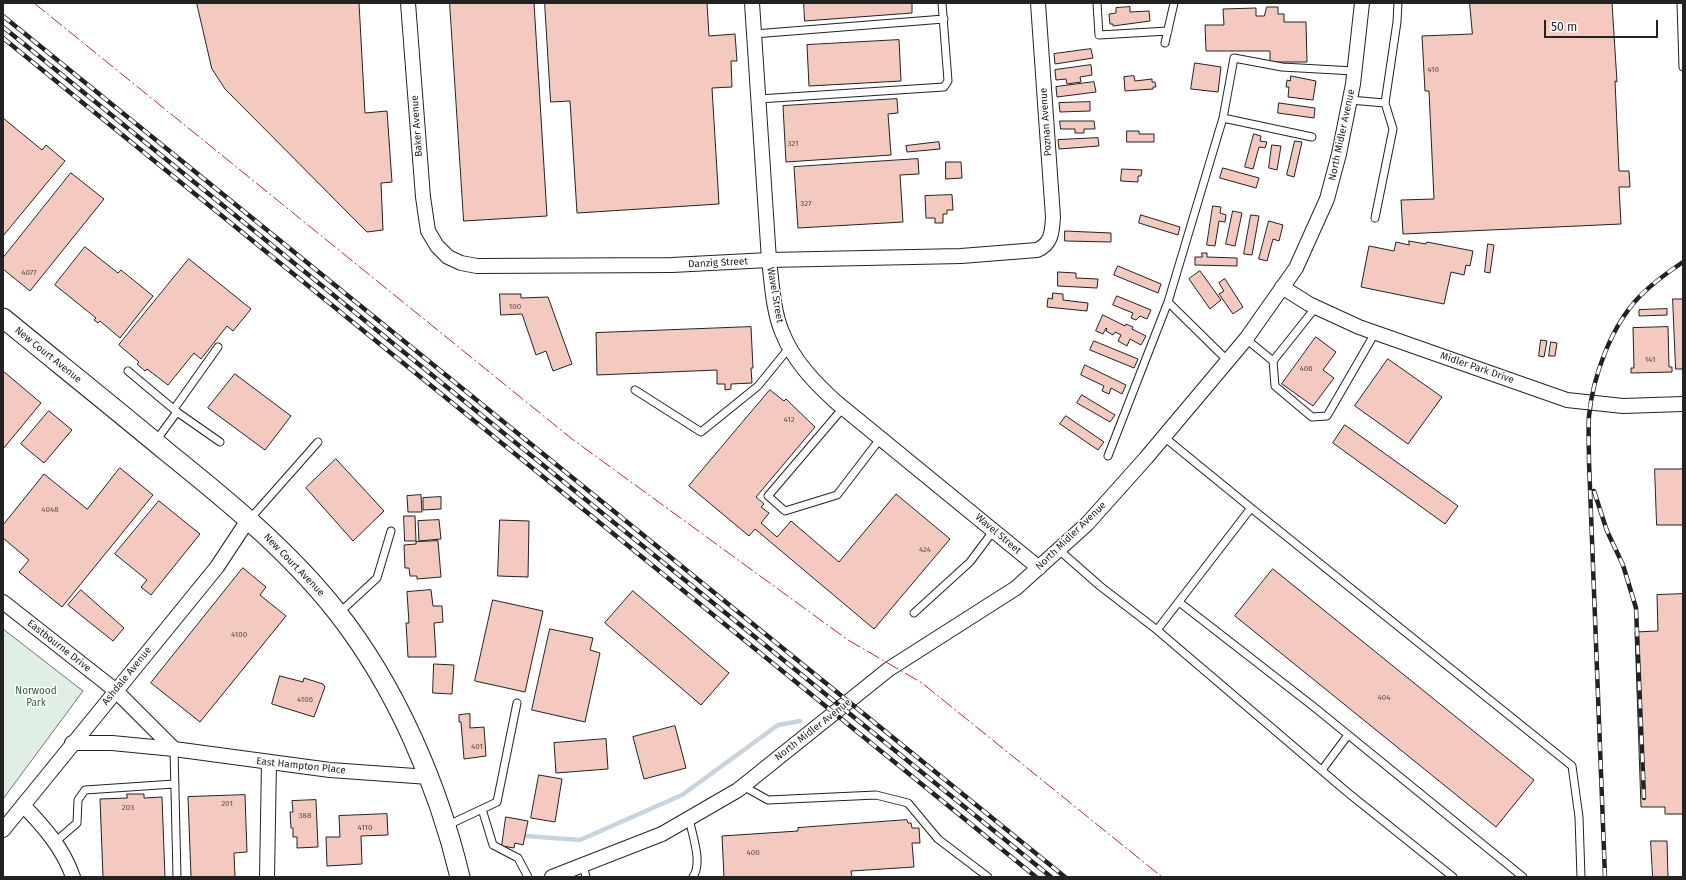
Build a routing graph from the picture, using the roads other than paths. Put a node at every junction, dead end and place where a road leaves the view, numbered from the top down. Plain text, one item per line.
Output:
1 (408, 3) edge
2 (752, 3) edge
3 (942, 3) edge
4 (1038, 3) edge
5 (1097, 3) edge
6 (1174, 3) edge
7 (1362, 3) edge
8 (1398, 3) edge
9 (1681, 3) edge
10 (944, 19) junction
11 (1168, 31) junction
12 (754, 34) junction
13 (1165, 43) dead end
14 (1683, 68) edge
15 (1354, 71) junction
16 (759, 99) junction
17 (1350, 100) junction
18 (1385, 103) junction
19 (1223, 118) junction
20 (1312, 137) dead end
21 (1375, 218) dead end
22 (1049, 240) joint
23 (437, 246) joint
24 (769, 260) junction
25 (1282, 287) junction
26 (1168, 302) junction
27 (1316, 307) junction
28 (3, 318) edge
29 (1375, 332) junction
30 (1246, 339) junction
31 (218, 347) dead end
32 (789, 348) junction
33 (1228, 361) junction
34 (1273, 361) junction
35 (128, 371) dead end
36 (635, 390) dead end
37 (1683, 404) edge
38 (843, 408) junction
39 (175, 410) junction
40 (1164, 437) junction
41 (880, 439) junction
42 (155, 442) junction
43 (220, 442) dead end
44 (318, 442) dead end
45 (1108, 456) dead end
46 (1251, 508) junction
47 (248, 520) junction
48 (391, 530) dead end
49 (994, 530) junction
50 (1059, 550) junction
51 (1040, 568) junction
52 (3, 602) edge
53 (1179, 602) junction
54 (914, 613) dead end
55 (338, 614) junction
56 (1157, 630) junction
57 (115, 690) junction
58 (517, 703) dead end
59 (1348, 735) junction
60 (72, 743) junction
61 (174, 749) junction
62 (269, 762) junction
63 (1322, 770) junction
64 (429, 777) junction
65 (174, 784) junction
66 (743, 786) junction
67 (23, 805) junction
68 (482, 809) junction
69 (689, 818) junction
70 (446, 826) junction
71 (3, 830) edge
72 (55, 842) junction
73 (584, 871) edge
74 (74, 877) edge
75 (176, 877) edge
76 (267, 877) edge
77 (460, 877) edge
78 (528, 877) edge
79 (552, 877) edge
80 (693, 877) edge
81 (988, 877) edge
82 (1454, 877) edge
83 (1523, 877) edge
84 (1581, 877) edge

1 - 23 street, Baker Avenue
2 - 12 street, Wavel Street
3 - 10 lane
4 - 22 street, Poznan Avenue
5 - 11 lane
6 - 11 lane
7 - 15 street, North Midler Avenue
8 - 18 lane
9 - 14 lane
10 - 12 lane
10 - 16 lane
11 - 13 lane
12 - 16 street, Wavel Street
15 - 17 street, North Midler Avenue
15 - 19 lane
16 - 24 street, Wavel Street
17 - 18 lane
17 - 25 street, North Midler Avenue
18 - 21 lane
19 - 20 lane
19 - 26 lane
22 - 24 street, Danzig Street
23 - 24 street, Danzig Street
24 - 32 street, Wavel Street
25 - 27 street, Midler Park Drive
25 - 30 street, North Midler Avenue
26 - 33 lane
26 - 45 lane
27 - 29 street, Midler Park Drive
27 - 34 lane
28 - 42 main road, New Court Avenue
29 - 34 lane
29 - 37 street, Midler Park Drive
30 - 33 street, North Midler Avenue
30 - 34 lane
31 - 39 lane
32 - 36 lane
32 - 38 street, Wavel Street
33 - 40 street, North Midler Avenue
35 - 39 lane
38 - 41 street, Wavel Street
38 - 41 lane
39 - 42 lane
39 - 43 lane
40 - 46 lane
40 - 50 street, North Midler Avenue
41 - 49 street, Wavel Street
42 - 47 main road, New Court Avenue
44 - 47 lane
46 - 53 lane
46 - 84 lane
47 - 55 main road, New Court Avenue
47 - 57 street, Ashdale Avenue
48 - 55 lane
49 - 51 street, Wavel Street
49 - 54 lane
50 - 51 street, North Midler Avenue
50 - 56 lane
51 - 66 street, North Midler Avenue
52 - 57 street, Eastbourne Drive
53 - 56 lane
53 - 59 lane
55 - 64 main road, New Court Avenue
56 - 63 lane
57 - 60 street, Ashdale Avenue
57 - 61 street
58 - 68 lane
59 - 63 lane
59 - 83 lane
60 - 61 street, East Hampton Place
60 - 67 street, Ashdale Avenue
61 - 62 street, East Hampton Place
61 - 65 lane
62 - 64 street, East Hampton Place
62 - 76 street
63 - 82 lane
64 - 70 main road, New Court Avenue
65 - 72 lane
65 - 75 lane
66 - 69 street, North Midler Avenue
66 - 81 lane
67 - 71 street, Ashdale Avenue
67 - 72 street
68 - 70 lane
68 - 78 lane
69 - 73 street, North Midler Avenue
69 - 80 lane
70 - 77 main road, New Court Avenue
72 - 74 street
73 - 79 street, North Midler Avenue

